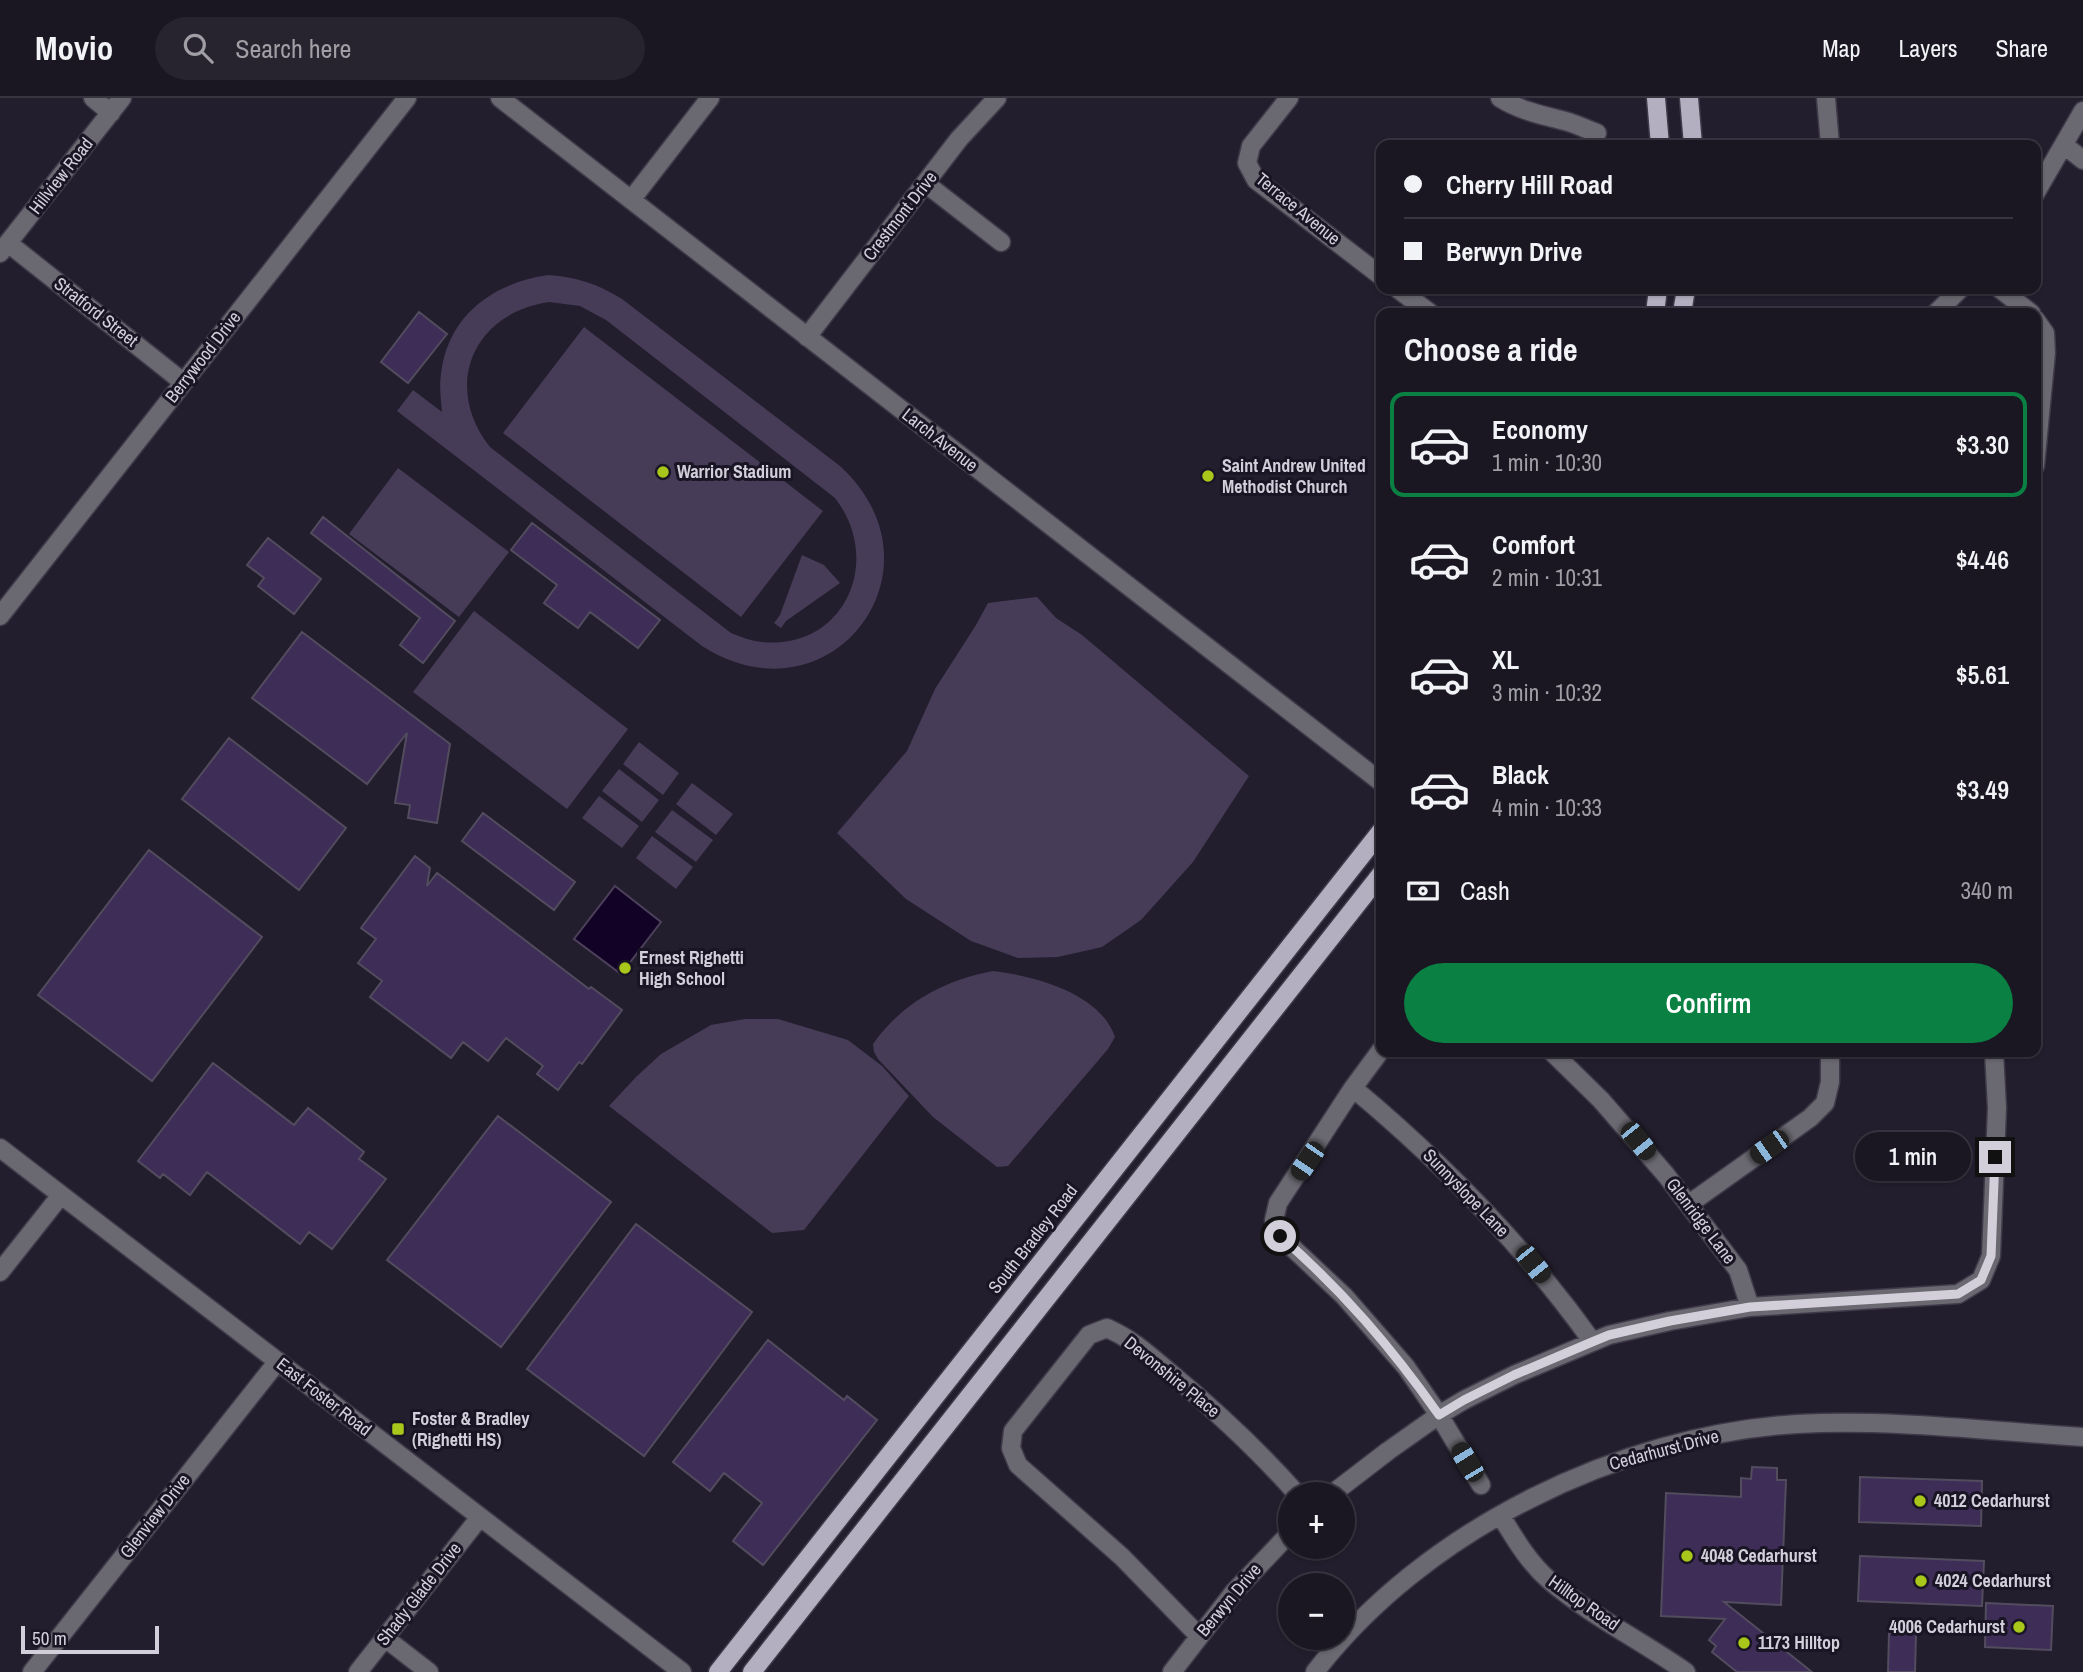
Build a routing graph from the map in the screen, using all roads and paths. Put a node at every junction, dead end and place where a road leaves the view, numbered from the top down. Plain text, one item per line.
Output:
1 (93, 98) edge
2 (122, 98) edge
3 (407, 98) edge
4 (500, 98) edge
5 (710, 98) edge
6 (997, 98) edge
7 (1289, 98) edge
8 (1500, 98) edge
9 (1656, 98) edge
10 (1689, 98) edge
11 (1826, 98) edge
12 (2083, 111) edge
13 (111, 113) junction
14 (1597, 133) dead end
15 (1660, 140) edge
16 (1693, 140) edge
17 (1830, 140) edge
18 (2064, 145) junction
19 (2083, 160) edge
20 (925, 184) junction
21 (2041, 184) edge
22 (631, 200) junction
23 (1001, 242) dead end
24 (4, 248) edge
25 (1376, 272) edge
26 (1405, 294) edge
27 (1955, 294) edge
28 (2006, 294) edge
29 (1423, 308) edge
30 (1941, 308) edge
31 (2025, 308) edge
32 (2041, 327) edge
33 (807, 337) junction
34 (183, 382) junction
35 (2041, 404) edge
36 (0, 616) edge
37 (1376, 778) edge
38 (1376, 837) edge
39 (1376, 880) edge
40 (1376, 1057) edge
41 (1557, 1057) edge
42 (1830, 1057) edge
43 (1994, 1057) edge
44 (1353, 1088) junction
45 (0, 1148) edge
46 (61, 1195) junction
47 (1689, 1204) junction
48 (0, 1272) edge
49 (1750, 1307) junction
50 (1592, 1342) junction
51 (278, 1361) junction
52 (1439, 1415) junction
53 (2083, 1437) edge
54 (1286, 1482) edge
55 (1348, 1482) edge
56 (1481, 1485) dead end
57 (1501, 1516) junction
58 (480, 1517) junction
59 (1278, 1545) edge
60 (1199, 1636) junction
61 (385, 1637) junction
62 (32, 1672) edge
63 (358, 1672) edge
64 (429, 1672) edge
65 (682, 1672) edge
66 (718, 1672) edge
67 (752, 1672) edge
68 (1172, 1672) edge
69 (1315, 1672) edge
70 (1686, 1672) edge

1 - 13 street
2 - 13 street, Hillview Road
3 - 34 street, Berrywood Drive
4 - 22 street, Larch Avenue
5 - 22 street
6 - 20 street, Crestmont Drive
7 - 25 street, Terrace Avenue
8 - 14 street
9 - 15 main road
10 - 16 main road
11 - 17 street
12 - 18 street
13 - 24 street, Hillview Road
18 - 19 street
18 - 21 street
20 - 23 street
20 - 33 street, Crestmont Drive
22 - 33 street, Larch Avenue
24 - 34 street, Stratford Street
26 - 29 street
27 - 30 street
28 - 31 street
32 - 35 street
33 - 37 street, Larch Avenue
34 - 36 street, Berrywood Drive
38 - 66 main road, South Bradley Road
39 - 67 main road
40 - 44 street
41 - 47 street, Glenridge Lane
42 - 47 street
43 - 49 street
44 - 50 street, Sunnyslope Lane
44 - 52 street
45 - 46 street, East Foster Road
46 - 48 street
46 - 51 street, East Foster Road
47 - 49 street, Glenridge Lane
49 - 50 street
50 - 52 street
51 - 58 street, East Foster Road
51 - 62 street, Glenview Drive
52 - 55 street
52 - 56 street
53 - 57 street, Cedarhurst Drive
54 - 60 street, Devonshire Place
57 - 69 street, Cedarhurst Drive
57 - 70 street, Hilltop Road
58 - 61 street, Shady Glade Drive
58 - 65 street, East Foster Road
59 - 60 street, Berwyn Drive
60 - 68 street, Berwyn Drive
61 - 63 street, Shady Glade Drive
61 - 64 street

